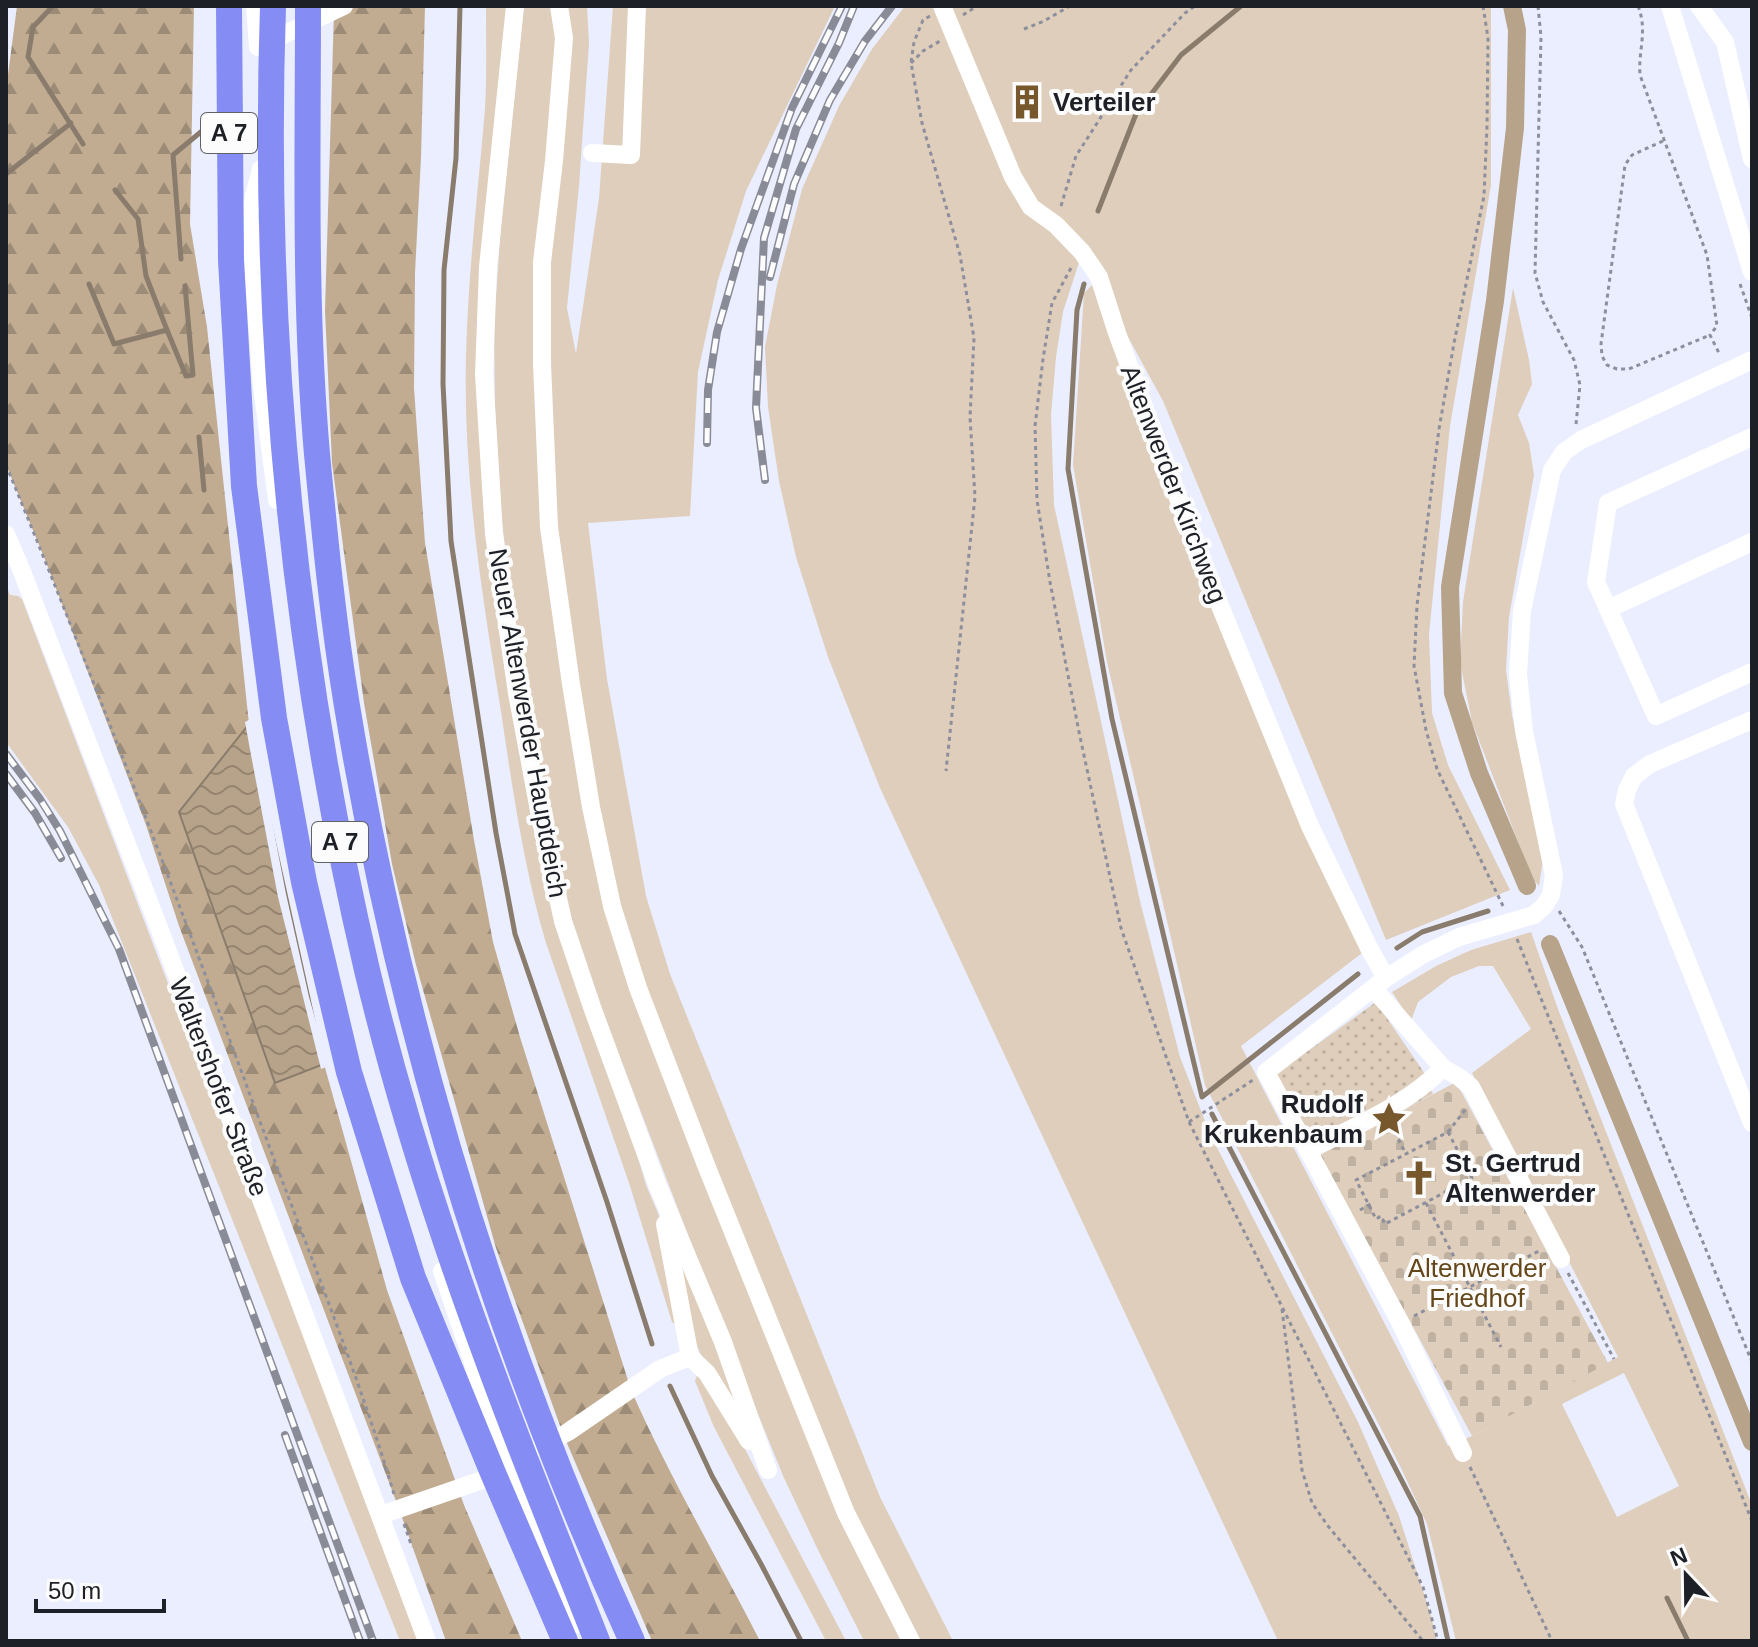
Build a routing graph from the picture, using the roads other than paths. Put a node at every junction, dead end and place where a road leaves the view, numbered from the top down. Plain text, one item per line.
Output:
1 (229, 6) edge
2 (255, 6) edge
3 (273, 6) edge
4 (308, 6) edge
5 (344, 6) edge
6 (515, 6) edge
7 (559, 6) edge
8 (637, 6) edge
9 (1670, 6) edge
10 (1699, 6) edge
11 (942, 7) edge
12 (592, 153) dead end
13 (1752, 159) edge
14 (261, 169) dead end
15 (1752, 272) edge
16 (1752, 360) edge
17 (1752, 437) edge
18 (6, 534) edge
19 (1752, 542) edge
20 (14, 572) edge
21 (1608, 609) junction
22 (1752, 672) edge
23 (1752, 720) edge
24 (1380, 983) junction
25 (1443, 1068) junction
26 (1752, 1123) edge
27 (1308, 1151) junction
28 (657, 1184) junction
29 (1557, 1251) road end
30 (690, 1357) junction
31 (1463, 1453) road end
32 (508, 1467) junction
33 (390, 1512) junction
34 (427, 1641) edge
35 (565, 1641) edge
36 (585, 1641) edge
37 (597, 1641) edge
38 (632, 1641) edge
39 (911, 1641) edge

1 - 35 highway, A 7
2 - 5 street
3 - 37 highway, A 7
4 - 38 highway, A 7
6 - 28 street, Neuer Altenwerder Hauptdeich
7 - 39 street
8 - 12 street
9 - 15 street
10 - 13 street
11 - 24 street, Altenwerder Kirchweg
14 - 32 street
16 - 24 street
17 - 21 street
18 - 20 street, Waltershofer Straße
19 - 21 street
20 - 33 street, Waltershofer Straße
21 - 22 street
23 - 26 street
24 - 25 street, Altenwerder Kirchweg
24 - 27 street
25 - 27 street
25 - 29 street, Altenwerder Kirchweg
27 - 31 street
28 - 30 street, Neuer Altenwerder Hauptdeich
28 - 30 street, Neuer Altenwerder Hauptdeich
30 - 32 street
32 - 33 street
32 - 36 street
33 - 34 street, Waltershofer Straße

